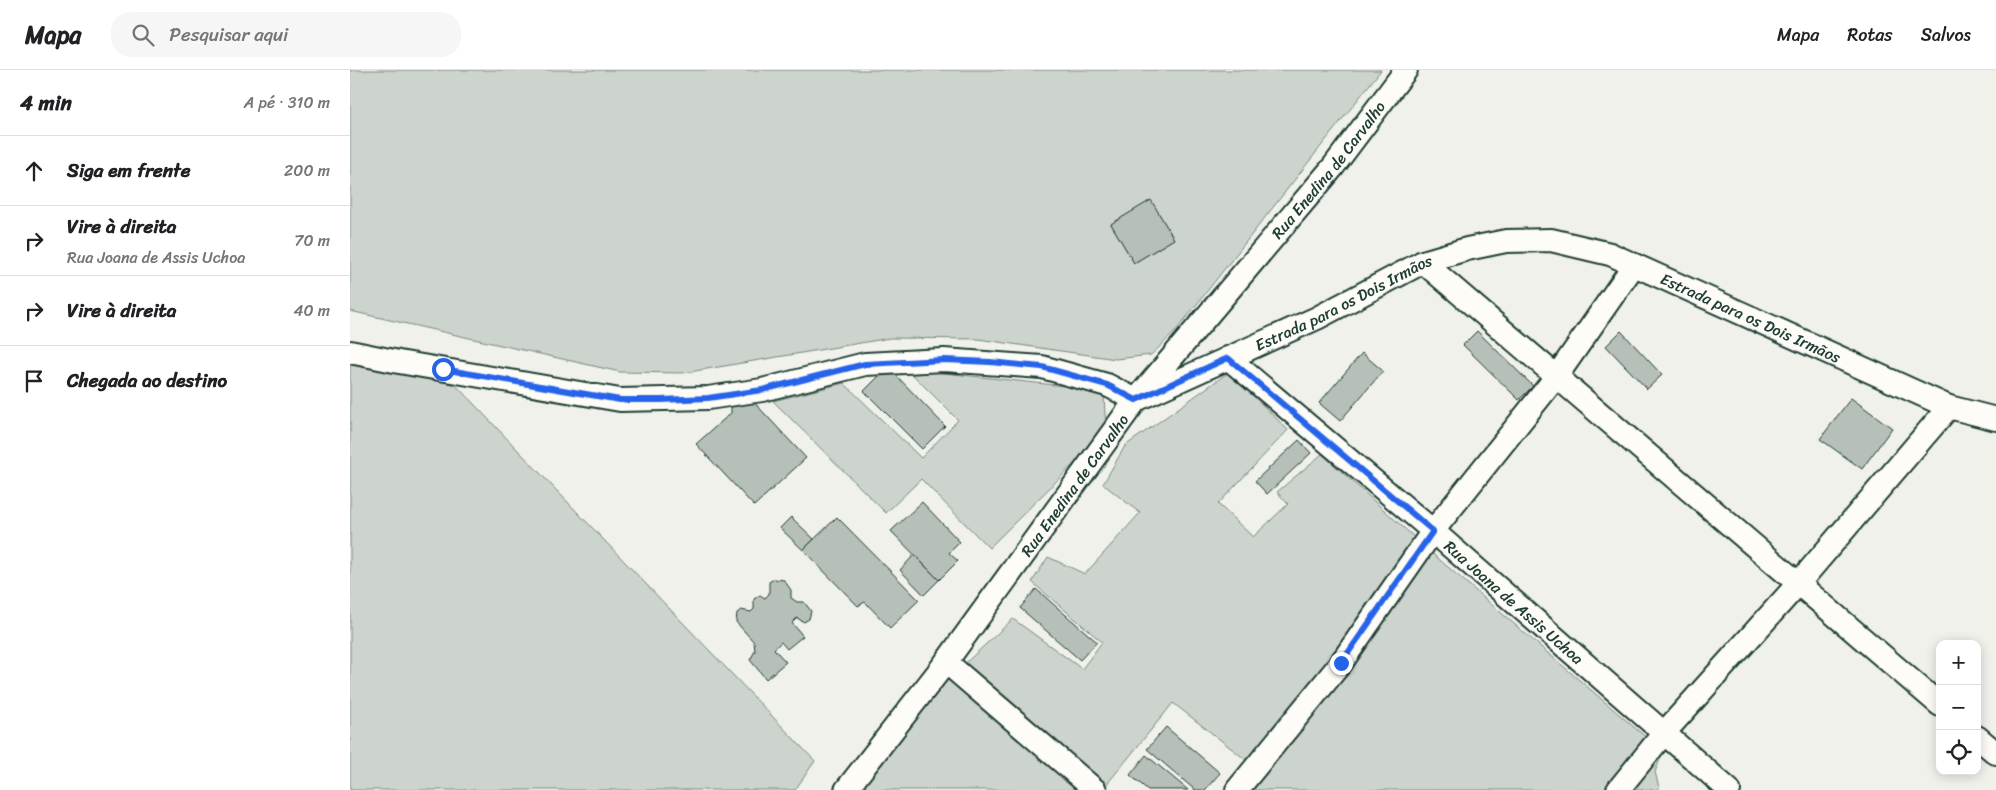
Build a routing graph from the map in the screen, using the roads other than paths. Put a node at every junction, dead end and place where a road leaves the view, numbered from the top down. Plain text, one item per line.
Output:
1 (1406, 70) edge
2 (1423, 262) junction
3 (1634, 265) junction
4 (350, 352) edge
5 (1228, 358) junction
6 (1556, 377) junction
7 (1136, 400) junction
8 (1949, 407) junction
9 (1996, 419) edge
10 (1433, 531) junction
11 (1797, 585) junction
12 (946, 662) junction
13 (1936, 702) edge
14 (1664, 733) junction
15 (1981, 740) edge
16 (1996, 753) edge
17 (846, 790) edge
18 (1095, 790) edge
19 (1237, 790) edge
20 (1618, 790) edge
21 (1729, 790) edge

1 - 7 street, Rua Enedina de Carvalho
2 - 3 street, Estrada para os Dois Irmãos
2 - 5 street, Estrada para os Dois Irmãos
2 - 6 street
3 - 6 street
3 - 8 street, Estrada para os Dois Irmãos
4 - 7 street
5 - 7 street, Estrada para os Dois Irmãos
5 - 10 street, Rua Joana de Assis Uchoa
6 - 10 street
6 - 11 street
7 - 12 street, Rua Enedina de Carvalho
8 - 9 street, Estrada para os Dois Irmãos
8 - 11 street
10 - 14 street, Rua Joana de Assis Uchoa
10 - 19 street
11 - 13 street
11 - 14 street
12 - 17 street, Rua Enedina de Carvalho
12 - 18 street
14 - 20 street
14 - 21 street, Rua Joana de Assis Uchoa
15 - 16 street

